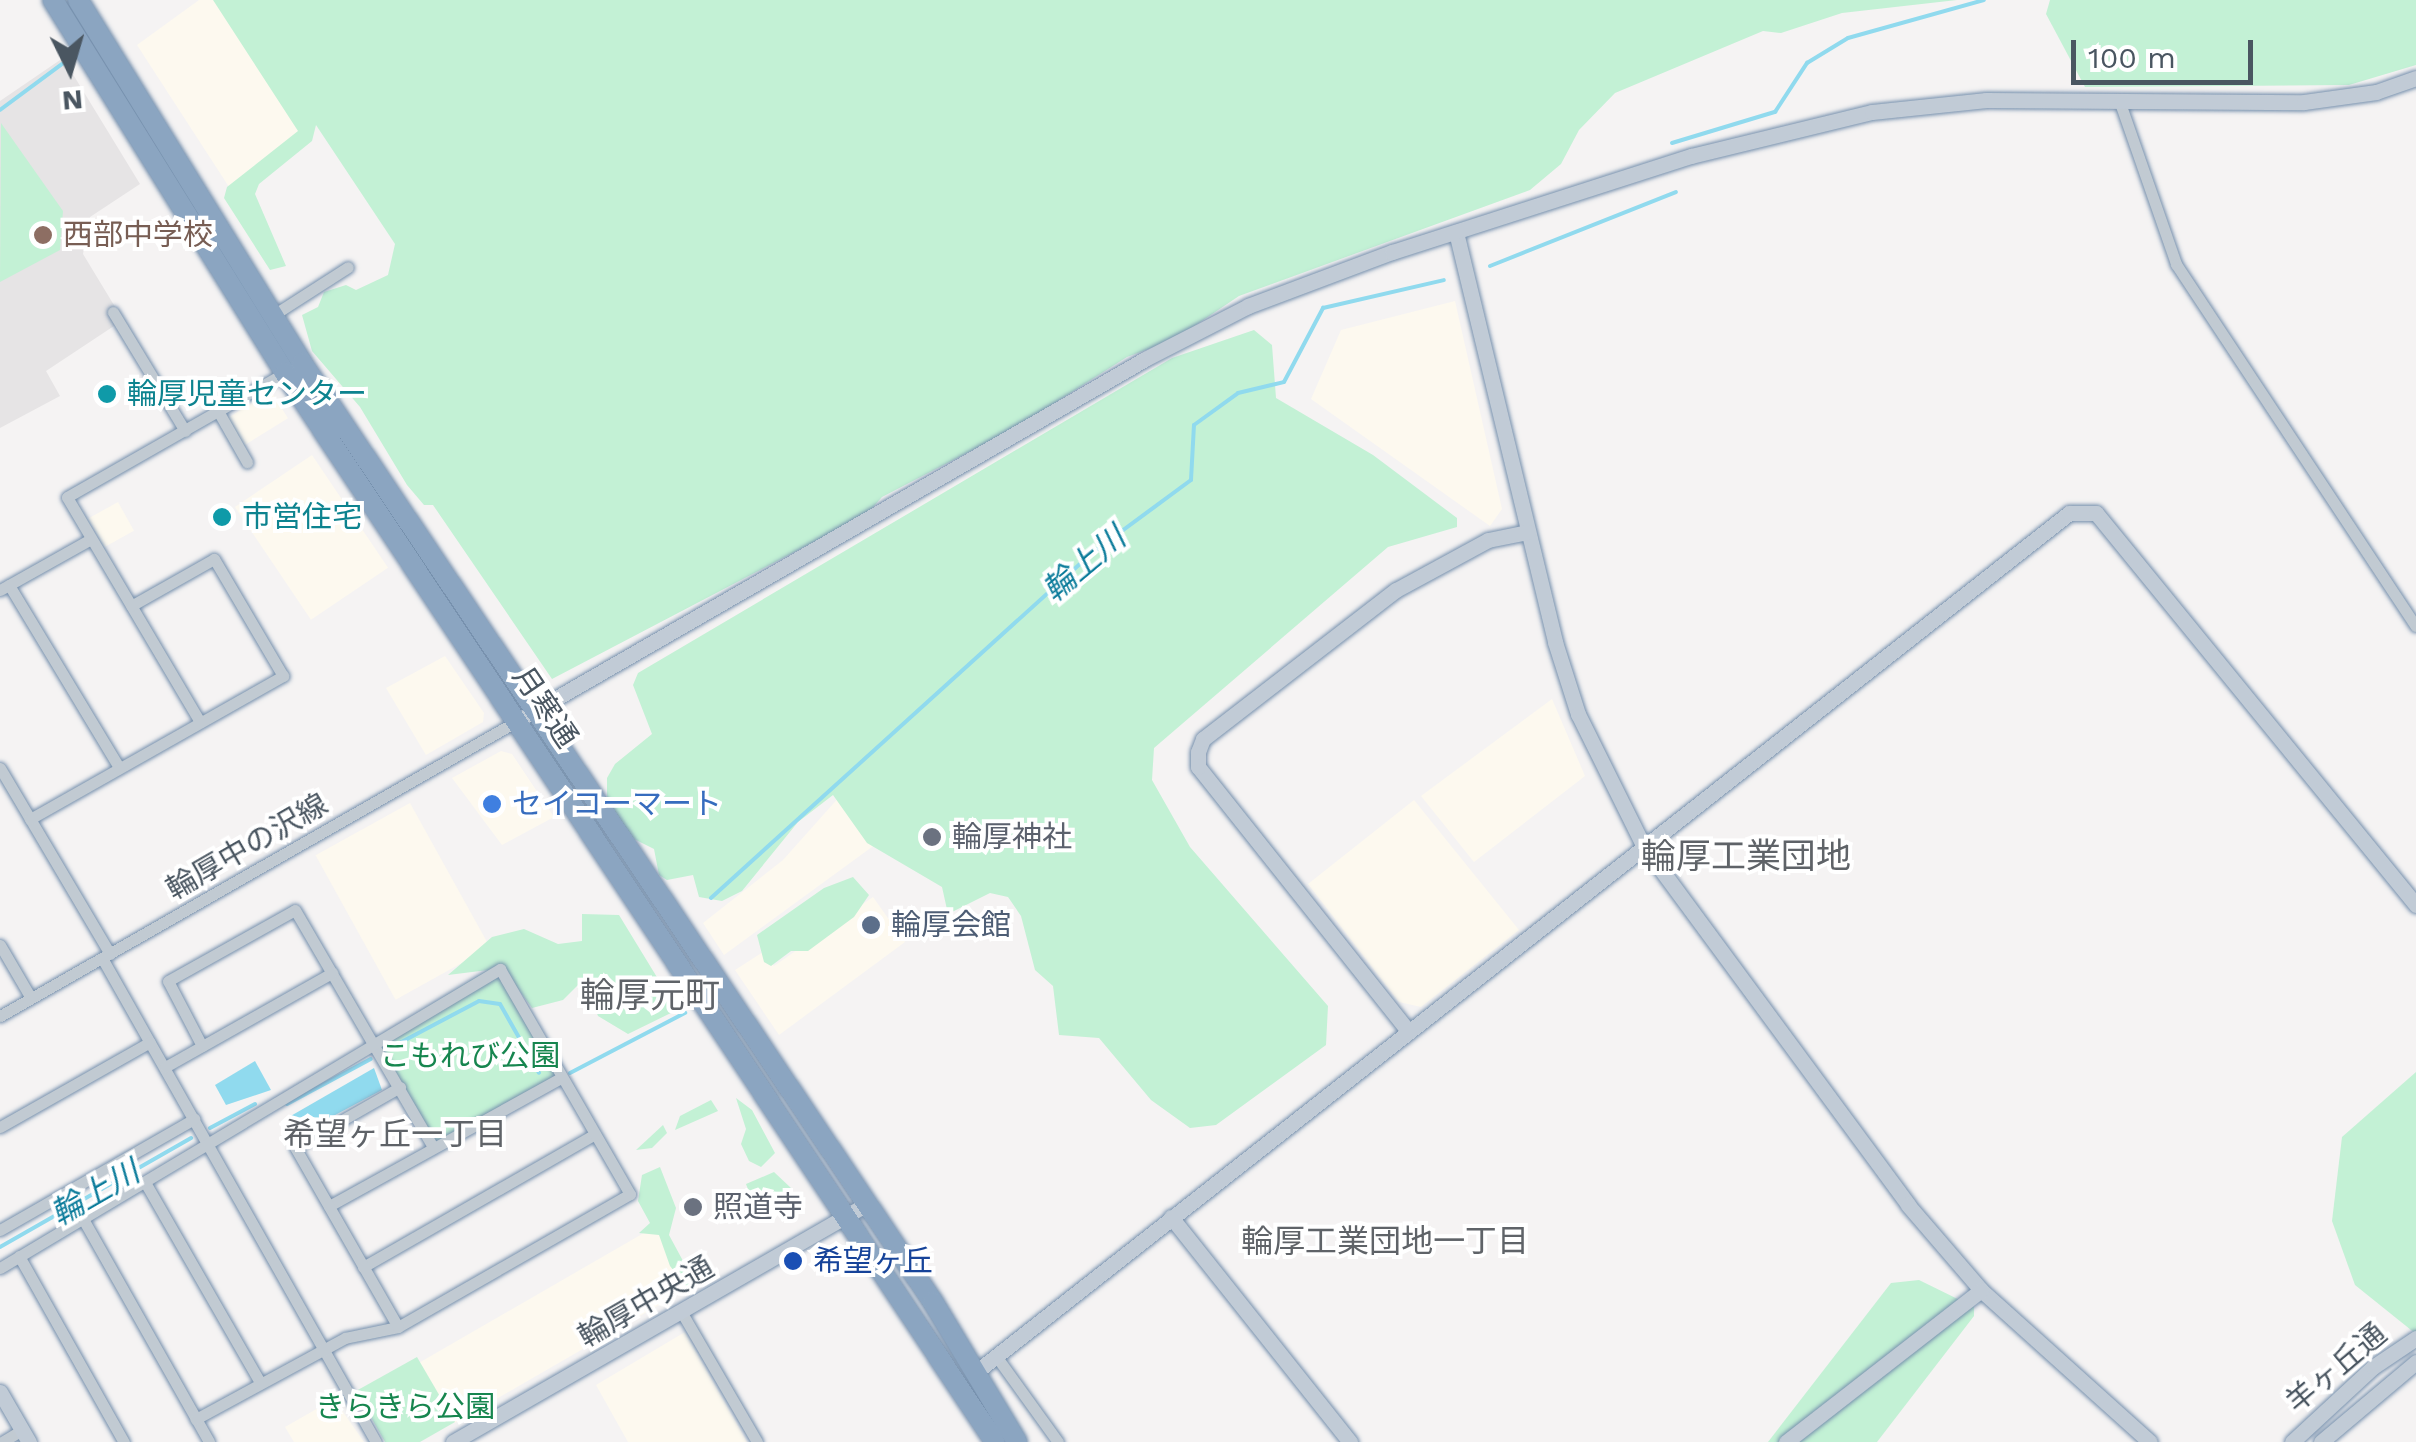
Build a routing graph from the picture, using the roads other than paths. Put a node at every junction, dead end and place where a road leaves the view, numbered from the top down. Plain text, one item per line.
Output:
1 (53, 0) edge
2 (78, 0) edge
3 (2416, 78) edge
4 (2119, 100) junction
5 (1456, 232) junction
6 (348, 267) dead end
7 (113, 312) dead end
8 (272, 316) junction
9 (293, 368) junction
10 (218, 411) junction
11 (184, 431) junction
12 (247, 462) dead end
13 (1528, 532) junction
14 (92, 539) junction
15 (4, 588) edge
16 (131, 606) junction
17 (2416, 626) edge
18 (527, 716) junction
19 (200, 722) junction
20 (119, 767) junction
21 (0, 768) edge
22 (30, 819) junction
23 (1644, 844) junction
24 (2416, 906) edge
25 (0, 945) edge
26 (106, 956) junction
27 (332, 973) junction
28 (32, 998) junction
29 (0, 1016) edge
30 (1409, 1032) junction
31 (371, 1041) junction
32 (150, 1042) junction
33 (202, 1046) junction
34 (165, 1067) junction
35 (561, 1078) junction
36 (400, 1087) junction
37 (194, 1119) junction
38 (0, 1127) edge
39 (595, 1134) junction
40 (211, 1147) junction
41 (434, 1147) junction
42 (146, 1184) junction
43 (329, 1206) junction
44 (856, 1211) junction
45 (1171, 1217) junction
46 (83, 1219) junction
47 (0, 1230) edge
48 (20, 1256) junction
49 (363, 1267) junction
50 (0, 1268) edge
51 (1980, 1290) junction
52 (682, 1313) junction
53 (398, 1327) junction
54 (2416, 1338) edge
55 (322, 1348) junction
56 (937, 1348) junction
57 (996, 1356) junction
58 (2416, 1362) edge
59 (976, 1372) junction
60 (260, 1382) junction
61 (0, 1392) edge
62 (196, 1419) junction
63 (25, 1436) edge
64 (2, 1442) edge
65 (124, 1442) edge
66 (209, 1442) edge
67 (376, 1442) edge
68 (454, 1442) edge
69 (758, 1442) edge
70 (995, 1442) edge
71 (1003, 1442) edge
72 (1016, 1442) edge
73 (1058, 1442) edge
74 (1350, 1442) edge
75 (1786, 1442) edge
76 (2150, 1442) edge
77 (2292, 1442) edge
78 (2321, 1442) edge

1 - 9 highway, 月寒通
2 - 8 highway, 月寒通
3 - 4 street
4 - 5 street
4 - 17 street
5 - 13 street
5 - 18 street
6 - 8 street
7 - 11 street
8 - 9 highway, 月寒通
9 - 10 street
9 - 18 highway, 月寒通
10 - 11 street
10 - 12 street
11 - 14 street
13 - 23 street
13 - 30 street
14 - 15 street
14 - 16 street
15 - 20 street
16 - 19 street
16 - 19 street
18 - 26 street, 輪厚中の沢線
18 - 44 highway, 月寒通
19 - 20 street
20 - 22 street
21 - 22 street
22 - 26 street
23 - 24 street
23 - 30 street
23 - 51 street
25 - 28 street
26 - 28 street, 輪厚中の沢線
26 - 32 street
27 - 31 street
27 - 33 street
27 - 33 street
28 - 29 street, 輪厚中の沢線
30 - 45 street
31 - 35 street
31 - 36 street
31 - 40 street
32 - 34 street
32 - 38 street
33 - 34 street
34 - 37 street
35 - 39 street
35 - 41 street
36 - 41 street
36 - 43 street
37 - 40 street
37 - 47 street
39 - 49 street
39 - 53 street
40 - 42 street
40 - 55 street
41 - 43 street
42 - 46 street
42 - 60 street
43 - 49 street
44 - 52 street, 輪厚中央通
44 - 56 highway, 月寒通
44 - 59 highway, 月寒通
45 - 57 street
45 - 74 street
46 - 48 street
46 - 62 street
48 - 50 street
48 - 65 street
49 - 53 street
51 - 75 street
51 - 76 street
52 - 68 street, 輪厚中央通
52 - 69 street
53 - 55 street
54 - 77 street, 羊ヶ丘通
55 - 60 street
55 - 67 street
56 - 70 highway, 月寒通
56 - 71 street
57 - 59 street
57 - 73 street
58 - 78 street, 羊ヶ丘通
59 - 72 highway, 月寒通
60 - 62 street
61 - 63 street
62 - 66 street
63 - 64 street

